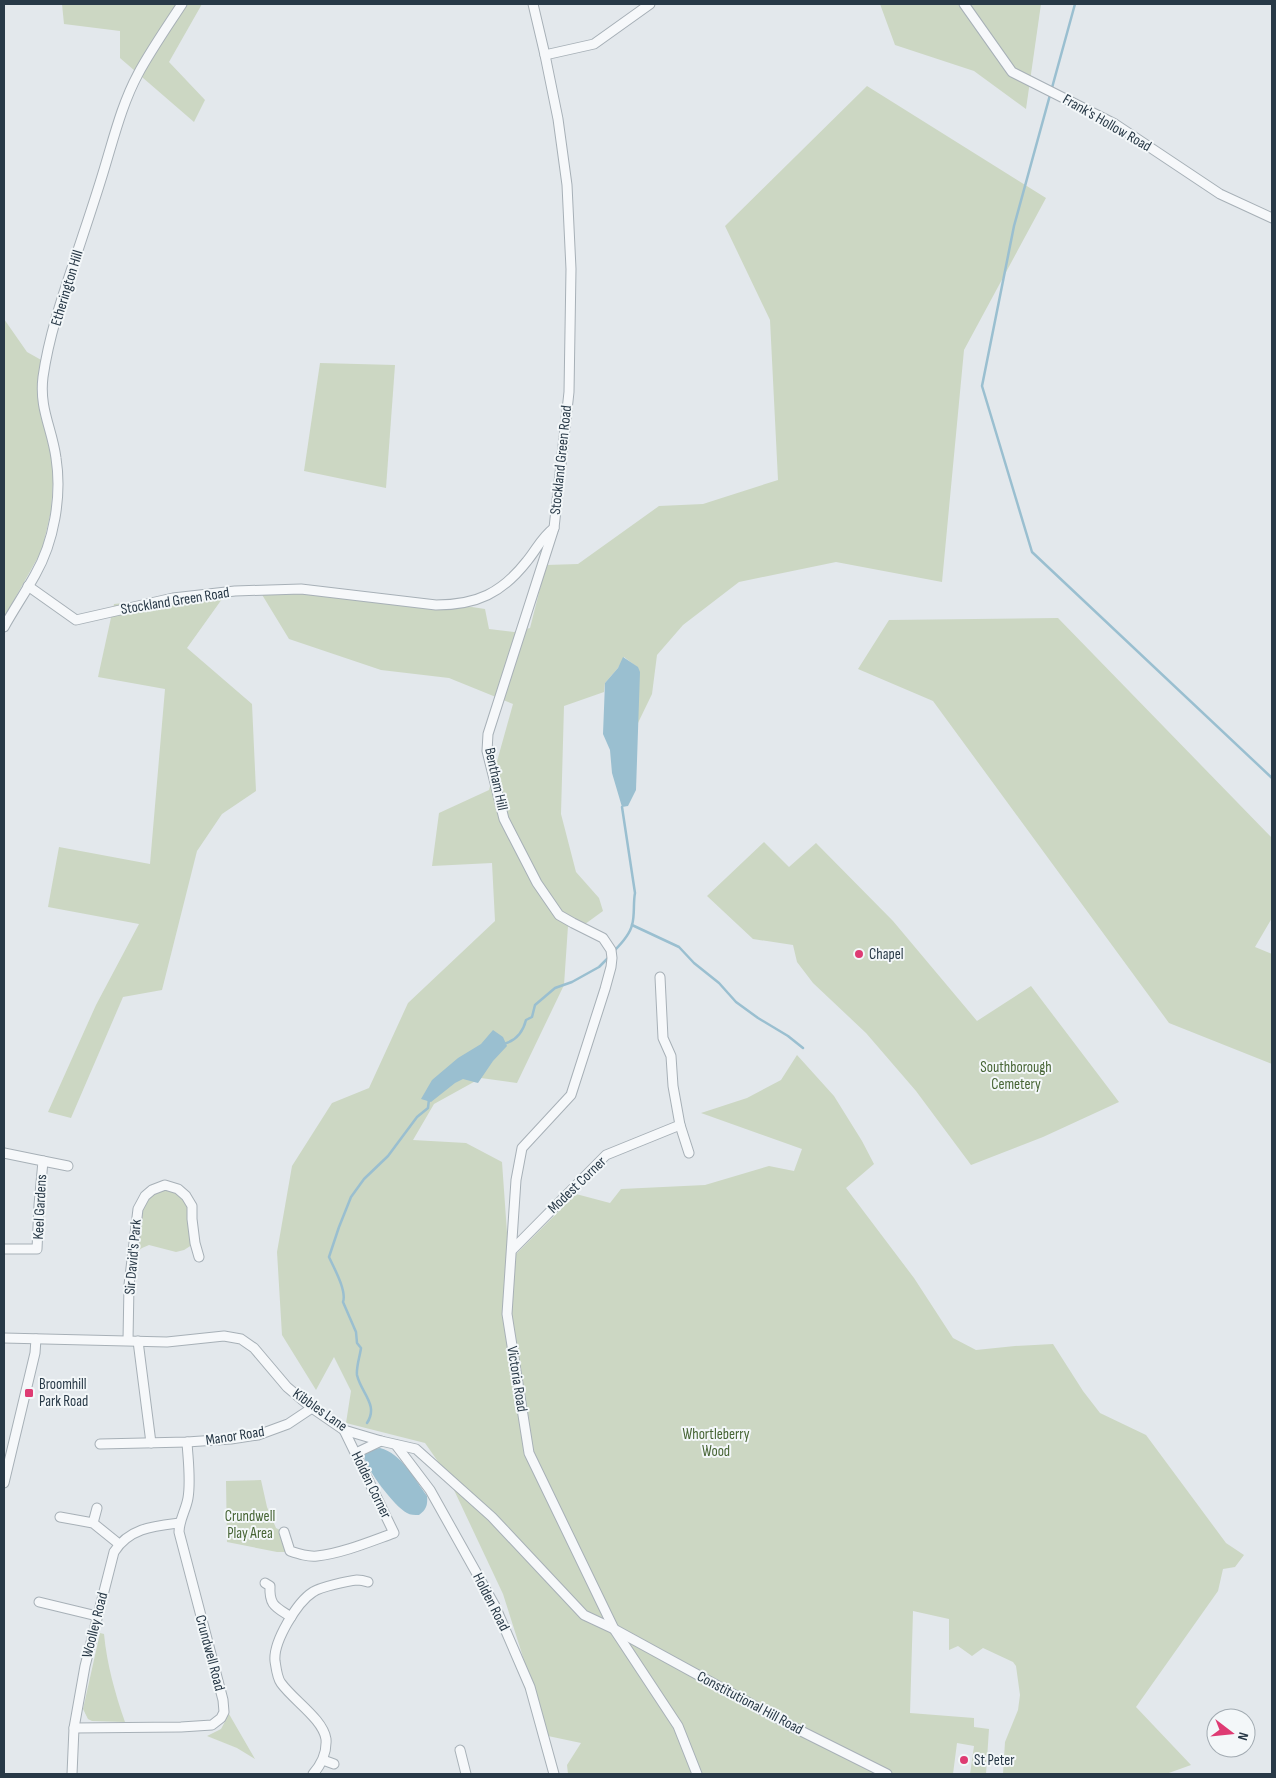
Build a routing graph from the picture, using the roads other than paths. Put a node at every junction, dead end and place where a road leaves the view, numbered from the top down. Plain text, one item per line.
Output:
1 (182, 4) edge
2 (532, 4) edge
3 (650, 4) edge
4 (964, 4) edge
5 (545, 55) junction
6 (1272, 218) edge
7 (554, 528) junction
8 (28, 586) junction
9 (4, 627) edge
10 (611, 967) joint
11 (660, 977) dead end
12 (680, 1124) junction
13 (4, 1153) edge
14 (689, 1153) dead end
15 (43, 1161) junction
16 (68, 1166) dead end
17 (4, 1249) edge
18 (513, 1249) junction
19 (199, 1257) dead end
20 (4, 1338) edge
21 (36, 1339) junction
22 (133, 1341) junction
23 (312, 1408) junction
24 (344, 1430) junction
25 (381, 1441) junction
26 (187, 1442) junction
27 (151, 1443) junction
28 (100, 1444) dead end
29 (396, 1444) junction
30 (356, 1453) junction
31 (4, 1483) edge
32 (97, 1508) dead end
33 (60, 1517) dead end
34 (93, 1523) junction
35 (179, 1523) junction
36 (284, 1532) dead end
37 (119, 1544) junction
38 (368, 1582) dead end
39 (265, 1583) dead end
40 (39, 1602) dead end
41 (98, 1616) junction
42 (292, 1617) junction
43 (614, 1629) junction
44 (74, 1728) junction
45 (460, 1750) dead end
46 (323, 1760) junction
47 (334, 1764) dead end
48 (72, 1774) edge
49 (313, 1774) edge
50 (466, 1774) edge
51 (554, 1774) edge
52 (696, 1774) edge
53 (887, 1774) edge

1 - 8 street, Etherington Hill
2 - 5 street, Stockland Green Road
3 - 5 street
4 - 6 street, Frank's Hollow Road
5 - 7 street, Stockland Green Road
7 - 8 street, Stockland Green Road
7 - 10 street, Bentham Hill
8 - 9 street, Etherington Hill
10 - 18 street, Victoria Road
11 - 12 street
12 - 14 street
12 - 18 street, Modest Corner
13 - 15 street, Keel Gardens
15 - 16 street, Keel Gardens
15 - 17 street, Keel Gardens
18 - 43 street, Victoria Road
19 - 22 street, Sir David's Park
20 - 21 street, Kibbles Lane
21 - 22 street, Kibbles Lane
21 - 31 street
22 - 23 street, Kibbles Lane
22 - 27 street
23 - 24 street, Kibbles Lane
23 - 26 street, Manor Road
24 - 25 street, Kibbles Lane
24 - 30 street, Holden Corner
25 - 29 street, Kibbles Lane
25 - 30 street
26 - 27 street, Manor Road
26 - 35 street, Crundwell Road
27 - 28 street, Manor Road
29 - 43 street, Kibbles Lane
29 - 51 street, Holden Road
30 - 36 street, Holden Corner
32 - 34 street
33 - 34 street
34 - 37 street
35 - 37 street
35 - 44 street, Crundwell Road
37 - 41 street, Woolley Road
38 - 42 street
39 - 42 street
40 - 41 street
41 - 44 street, Woolley Road
42 - 46 street
43 - 52 street, Victoria Road
43 - 53 street, Constitutional Hill Road
44 - 48 street, Woolley Road
45 - 50 street
46 - 47 street
46 - 49 street

